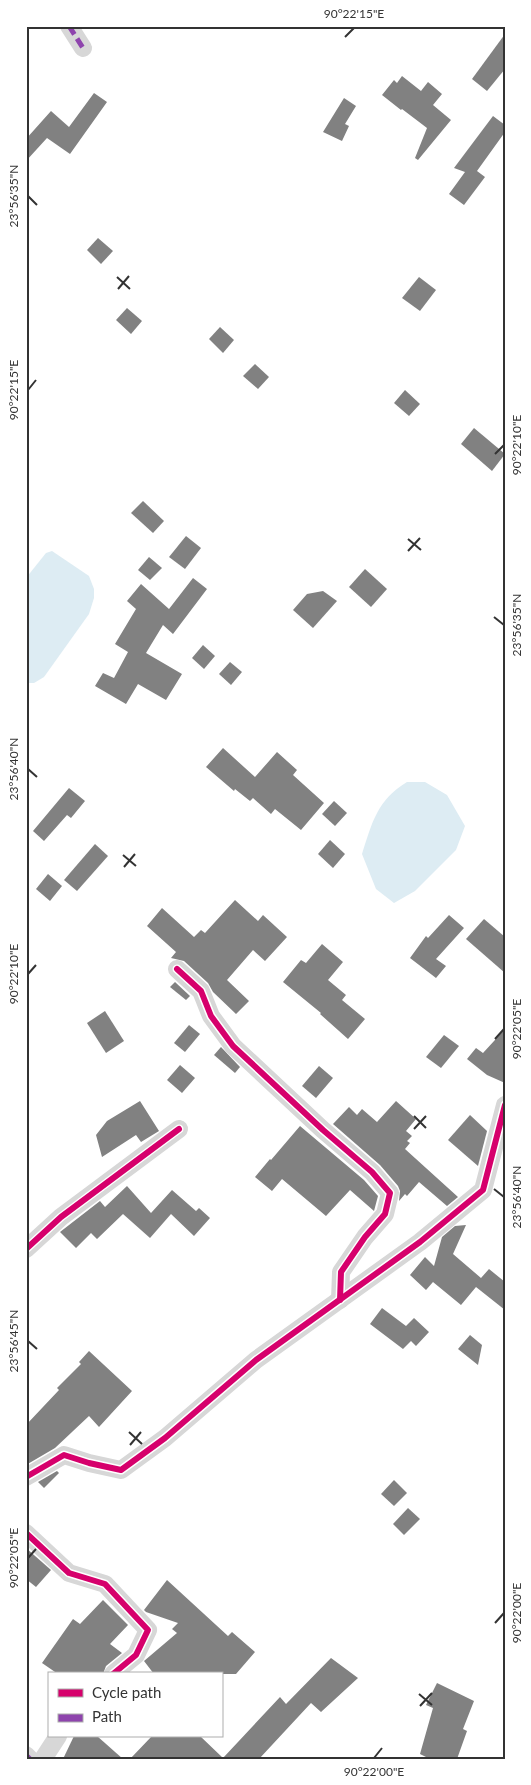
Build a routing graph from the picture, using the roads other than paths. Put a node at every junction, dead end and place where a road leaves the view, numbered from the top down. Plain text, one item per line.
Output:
1 (69, 26) edge
2 (83, 48) dead end
3 (177, 969) dead end
4 (505, 1105) edge
5 (179, 1129) dead end
6 (26, 1249) edge
7 (340, 1300) junction
8 (26, 1476) edge
9 (26, 1533) edge
10 (115, 1672) edge
11 (57, 1738) edge
12 (26, 1755) edge
13 (30, 1759) edge
14 (43, 1759) edge

1 - 2 street
3 - 7 street
4 - 7 street
5 - 6 street
7 - 8 street
9 - 10 street
11 - 14 street
12 - 13 street

